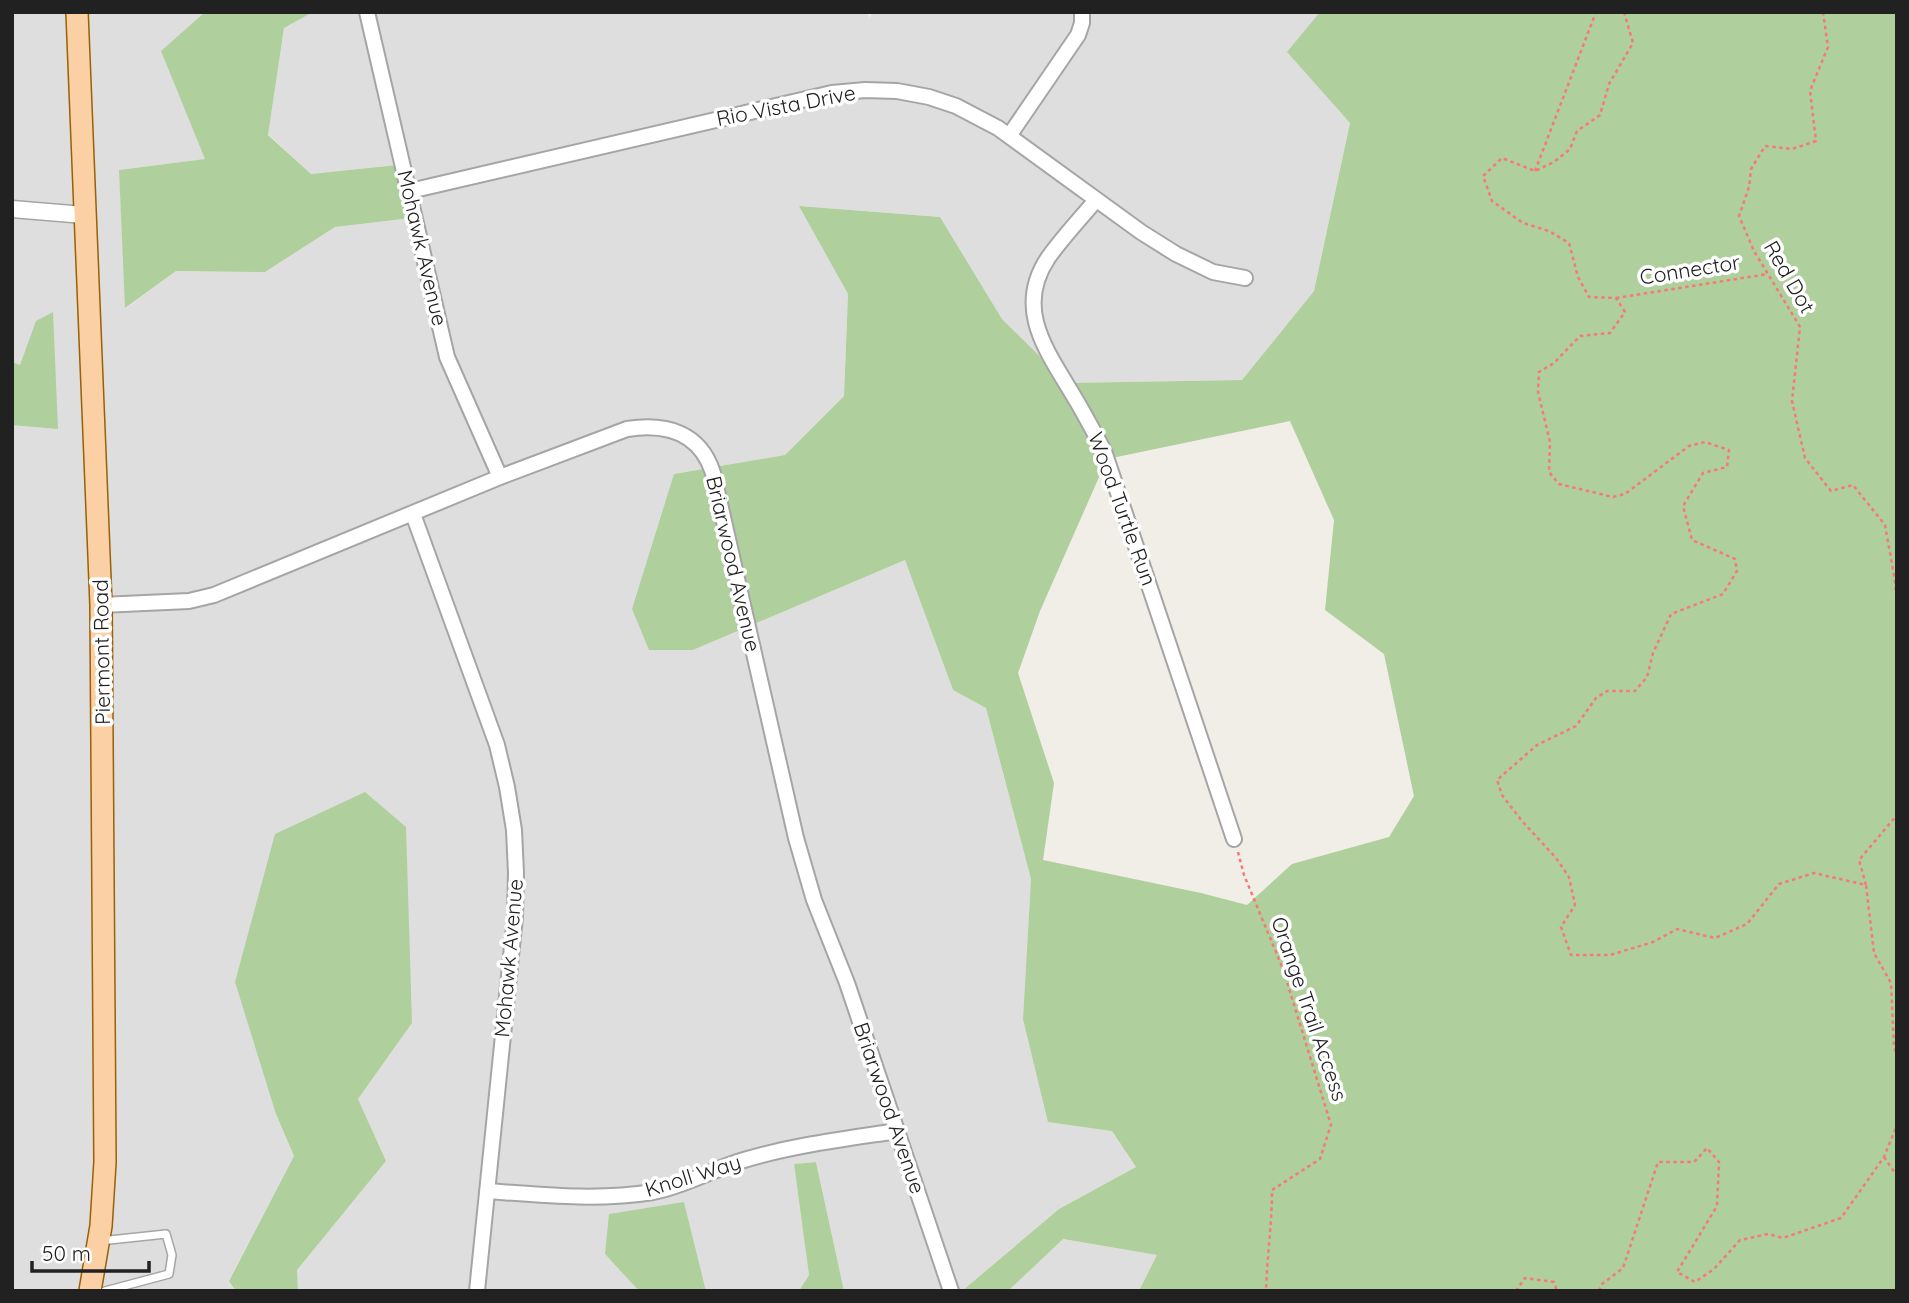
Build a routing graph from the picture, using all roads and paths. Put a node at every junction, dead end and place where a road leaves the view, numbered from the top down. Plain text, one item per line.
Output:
1 (77, 12) edge
2 (367, 12) edge
3 (1082, 12) edge
4 (1596, 12) edge
5 (1624, 12) edge
6 (1823, 12) edge
7 (1009, 136) junction
8 (1535, 171) junction
9 (410, 191) junction
10 (1096, 200) junction
11 (12, 209) edge
12 (84, 215) junction
13 (1768, 274) junction
14 (1245, 278) dead end
15 (1616, 298) junction
16 (500, 477) junction
17 (413, 514) junction
18 (101, 605) junction
19 (1897, 607) edge
20 (1897, 815) edge
21 (1234, 839) joint
22 (1867, 885) junction
23 (1897, 1056) edge
24 (1897, 1125) edge
25 (897, 1131) junction
26 (1884, 1157) junction
27 (1897, 1177) edge
28 (487, 1191) junction
29 (99, 1241) junction
30 (90, 1291) edge
31 (105, 1291) edge
32 (477, 1291) edge
33 (951, 1291) edge
34 (1266, 1291) edge
35 (1516, 1291) edge
36 (1557, 1291) edge
37 (1599, 1291) edge

1 - 12 main road, Piermont Road
2 - 9 street, Mohawk Avenue
3 - 7 street
4 - 8 path
5 - 8 path
6 - 13 path, Red Dot
7 - 9 street, Rio Vista Drive
7 - 10 street, Rio Vista Drive
8 - 15 path
9 - 16 street, Mohawk Avenue
10 - 14 street, Rio Vista Drive
10 - 21 street, Wood Turtle Run
11 - 12 street
12 - 18 main road, Piermont Road
13 - 15 path, Connector
13 - 19 path, Red Dot
15 - 22 path
16 - 17 street, Briarwood Avenue
16 - 25 street, Briarwood Avenue
17 - 18 street, Briarwood Avenue
17 - 28 street, Mohawk Avenue
18 - 29 main road, Piermont Road
20 - 22 path
21 - 34 path, Orange Trail Access
22 - 23 path
24 - 26 path
25 - 28 street, Knoll Way
25 - 33 street, Briarwood Avenue
26 - 27 path
26 - 37 path
28 - 32 street, Mohawk Avenue
29 - 30 main road, Piermont Road
29 - 31 lane
35 - 36 path

